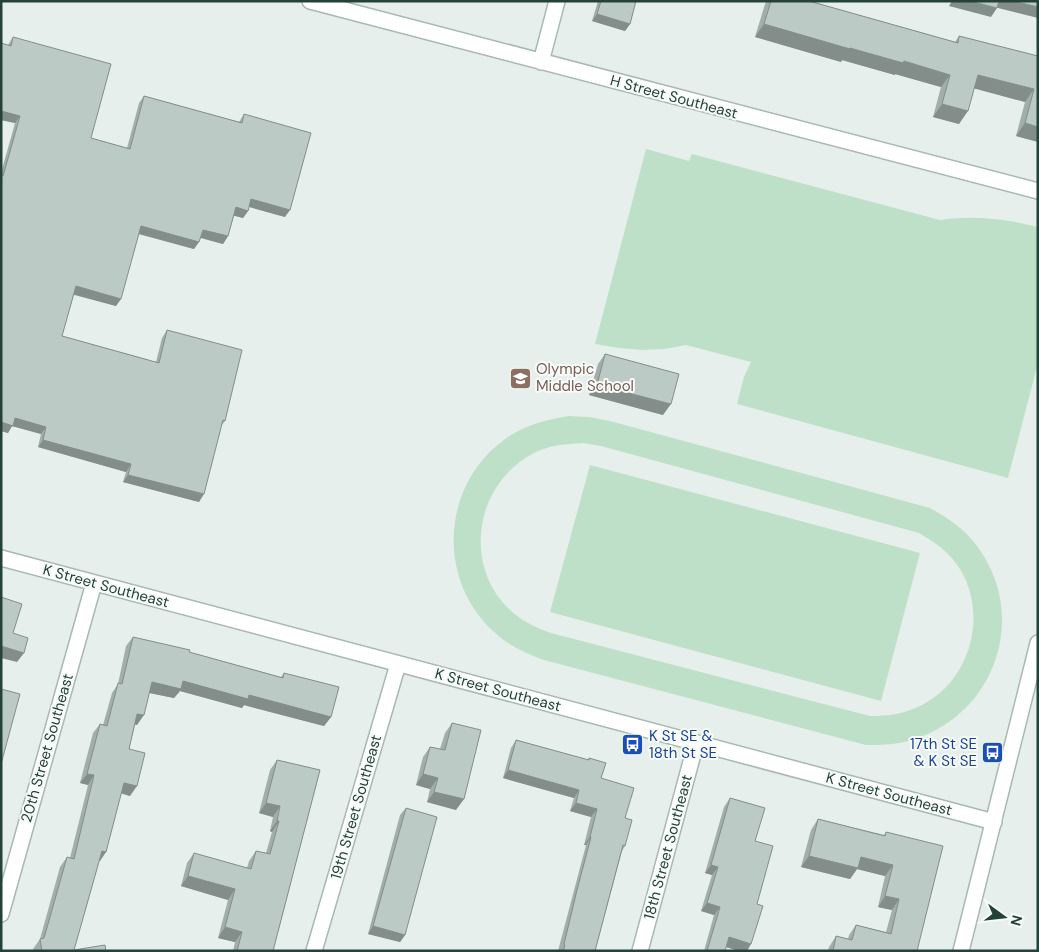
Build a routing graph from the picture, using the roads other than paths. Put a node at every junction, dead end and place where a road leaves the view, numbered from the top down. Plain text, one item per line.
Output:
1 (310, 1) edge
2 (557, 1) edge
3 (541, 62) junction
4 (1038, 191) edge
5 (1, 558) edge
6 (94, 582) junction
7 (1038, 644) edge
8 (398, 664) junction
9 (1034, 672) edge
10 (696, 743) junction
11 (994, 822) junction
12 (1, 914) edge
13 (314, 951) edge
14 (640, 951) edge
15 (961, 951) edge

1 - 3 street, H Street Southeast
2 - 3 street
3 - 4 street, H Street Southeast
5 - 6 street, K Street Southeast
6 - 8 street, K Street Southeast
6 - 12 street, 20th Street Southeast
7 - 9 street
8 - 10 street, K Street Southeast
8 - 13 street, 19th Street Southeast
9 - 11 street
10 - 11 street, K Street Southeast
10 - 14 street, 18th Street Southeast
11 - 15 street

